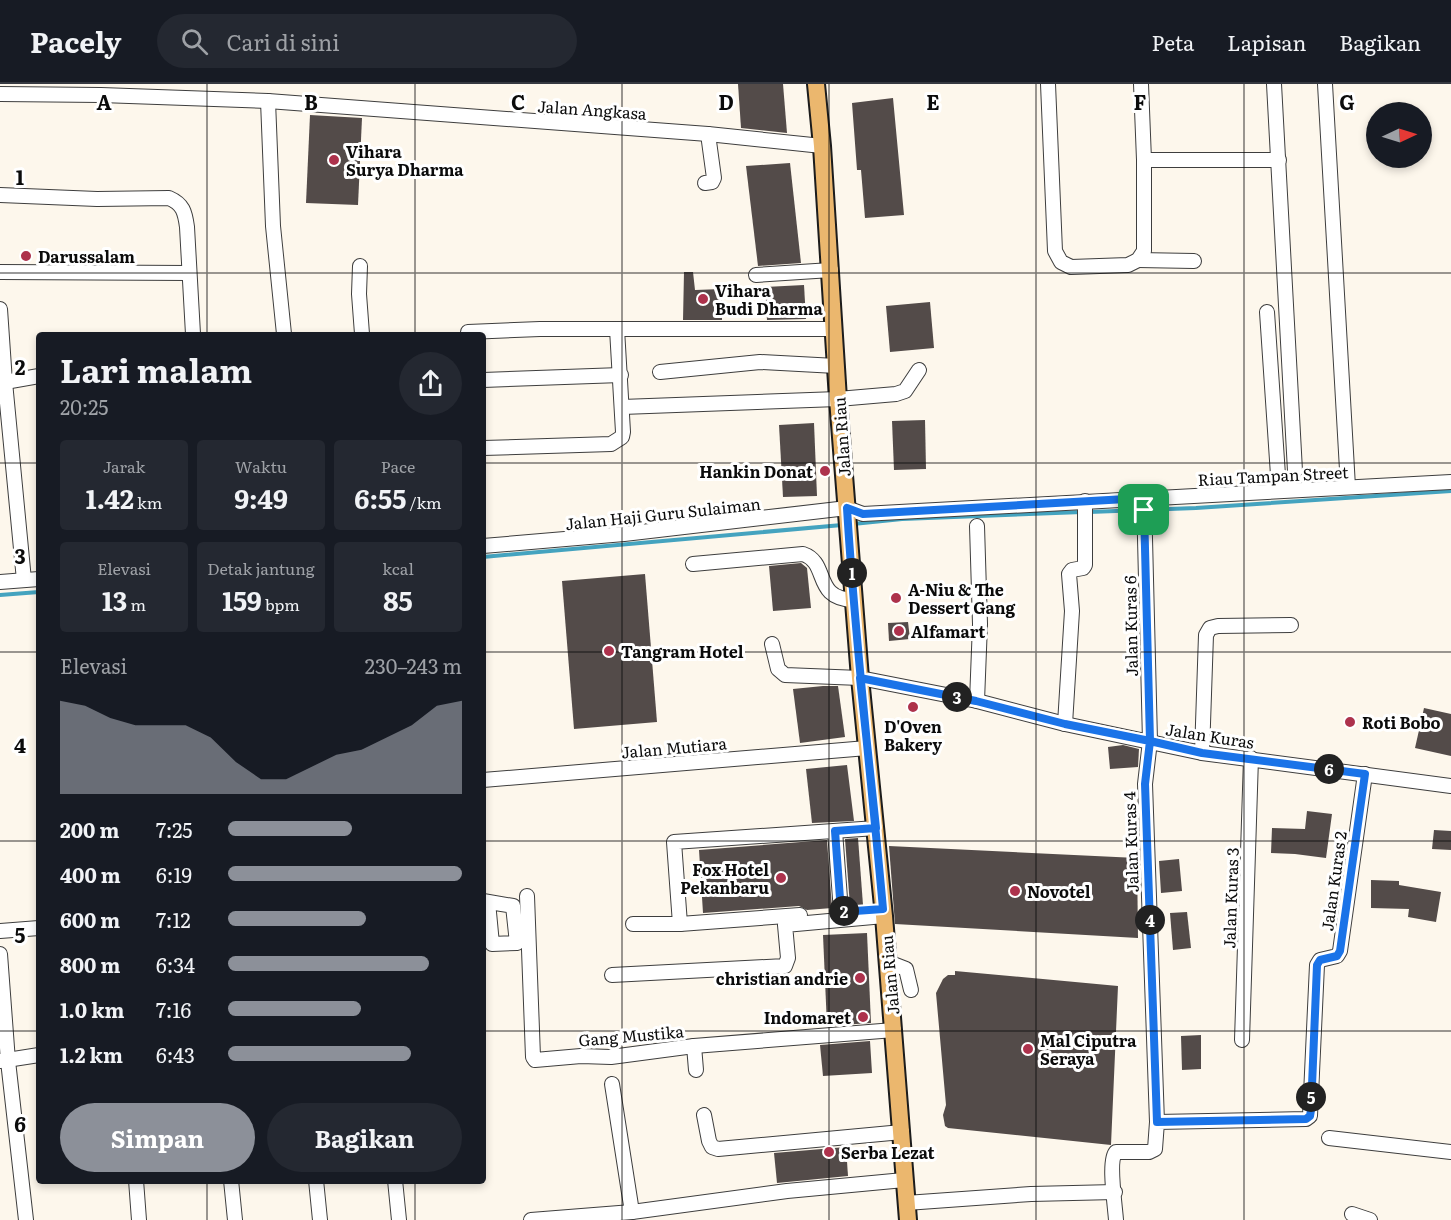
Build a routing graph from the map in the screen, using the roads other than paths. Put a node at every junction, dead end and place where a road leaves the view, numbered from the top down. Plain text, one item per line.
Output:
1 (816, 84) edge
2 (1048, 84) edge
3 (1141, 84) edge
4 (1274, 84) edge
5 (1325, 84) edge
6 (100, 89) edge
7 (0, 94) edge
8 (268, 101) junction
9 (708, 134) junction
10 (822, 147) junction
11 (1144, 160) junction
12 (1279, 160) junction
13 (705, 183) dead end
14 (0, 195) edge
15 (1138, 260) junction
16 (1194, 261) dead end
17 (360, 266) dead end
18 (831, 270) junction
19 (0, 272) edge
20 (189, 273) junction
21 (756, 275) dead end
22 (0, 309) edge
23 (1267, 312) dead end
24 (617, 329) junction
25 (834, 329) junction
26 (194, 332) edge
27 (284, 332) edge
28 (362, 332) edge
29 (468, 332) dead end
30 (836, 366) junction
31 (919, 370) dead end
32 (660, 372) dead end
33 (621, 375) junction
34 (36, 377) edge
35 (486, 380) edge
36 (5, 382) junction
37 (838, 399) junction
38 (622, 407) junction
39 (486, 448) edge
40 (1295, 471) dead end
41 (1451, 482) edge
42 (1348, 487) junction
43 (1279, 490) junction
44 (1144, 504) junction
45 (1085, 508) junction
46 (847, 517) junction
47 (976, 526) dead end
48 (486, 546) edge
49 (693, 564) dead end
50 (36, 579) edge
51 (24, 580) junction
52 (0, 582) edge
53 (854, 600) junction
54 (1291, 625) dead end
55 (772, 644) dead end
56 (860, 678) junction
57 (976, 701) junction
58 (1065, 724) junction
59 (1150, 741) junction
60 (867, 748) junction
61 (1202, 753) junction
62 (1251, 758) junction
63 (1365, 774) junction
64 (486, 780) edge
65 (1451, 786) edge
66 (876, 828) junction
67 (835, 831) junction
68 (527, 896) dead end
69 (841, 912) junction
70 (883, 912) junction
71 (633, 924) dead end
72 (680, 924) junction
73 (36, 928) edge
74 (0, 931) edge
75 (0, 954) edge
76 (888, 962) junction
77 (612, 975) dead end
78 (911, 990) dead end
79 (894, 1030) junction
80 (1242, 1040) dead end
81 (694, 1046) junction
82 (36, 1056) edge
83 (4, 1061) edge
84 (696, 1070) dead end
85 (612, 1084) dead end
86 (704, 1115) dead end
87 (1157, 1122) junction
88 (902, 1132) junction
89 (1329, 1137) dead end
90 (1451, 1152) edge
91 (904, 1180) junction
92 (136, 1184) edge
93 (231, 1184) edge
94 (316, 1184) edge
95 (395, 1184) edge
96 (1115, 1192) junction
97 (906, 1203) junction
98 (632, 1212) junction
99 (1352, 1214) dead end
100 (26, 1220) edge
101 (139, 1220) edge
102 (235, 1220) edge
103 (321, 1220) edge
104 (399, 1220) edge
105 (531, 1220) edge
106 (908, 1220) edge
107 (1116, 1220) edge
108 (1370, 1220) edge

1 - 10 main road, Jalan Riau
2 - 15 street
3 - 11 street
4 - 12 street
5 - 42 street
6 - 7 street, Jalan Angkasa
6 - 8 street, Jalan Angkasa
8 - 9 street, Jalan Angkasa
8 - 27 street
9 - 10 street, Jalan Angkasa
9 - 13 street
10 - 18 main road, Jalan Riau
11 - 12 street
11 - 15 street
12 - 40 street
14 - 20 street
15 - 16 street
17 - 28 street
18 - 21 street
18 - 25 main road, Jalan Riau
19 - 20 street
20 - 26 street
22 - 36 street
23 - 43 street
24 - 25 street
24 - 29 street
24 - 33 street
25 - 30 main road, Jalan Riau
30 - 32 street
30 - 37 main road, Jalan Riau
31 - 37 street
33 - 35 street
33 - 38 street
34 - 36 street
36 - 51 street
37 - 38 street
37 - 46 main road, Jalan Riau
38 - 39 street
41 - 42 street, Riau Tampan Street
42 - 43 street, Riau Tampan Street
43 - 44 street, Riau Tampan Street
44 - 45 street, Riau Tampan Street
44 - 59 street, Jalan Kuras 6
45 - 46 street, Riau Tampan Street
45 - 58 street
46 - 48 street, Jalan Haji Guru Sulaiman
46 - 53 main road, Jalan Riau
47 - 57 street
49 - 53 street
50 - 51 street
51 - 52 street
53 - 56 main road, Jalan Riau
54 - 61 street
55 - 56 street, Jalan Kuras
56 - 57 street, Jalan Kuras
56 - 60 main road, Jalan Riau
57 - 58 street, Jalan Kuras
58 - 59 street, Jalan Kuras
59 - 61 street, Jalan Kuras
59 - 87 street, Jalan Kuras 4
60 - 64 street, Jalan Mutiara
60 - 66 main road, Jalan Riau
61 - 62 street, Jalan Kuras
62 - 63 street, Jalan Kuras
62 - 80 street, Jalan Kuras 3
63 - 65 street, Jalan Kuras
63 - 87 street, Jalan Kuras 2
66 - 67 street
66 - 70 main road, Jalan Riau
67 - 69 street
67 - 72 street
68 - 81 street, Gang Mustika
69 - 70 street
69 - 72 street
70 - 76 main road, Jalan Riau
70 - 77 street
71 - 72 street
73 - 74 street
75 - 83 street
76 - 78 street
76 - 79 main road, Jalan Riau
79 - 81 street, Gang Mustika
79 - 88 main road, Jalan Riau
81 - 84 street
82 - 83 street
83 - 100 street
85 - 98 street
86 - 88 street
87 - 96 street, Jalan Kuras 4
88 - 91 main road, Jalan Riau
89 - 90 street
91 - 97 main road, Jalan Riau
91 - 98 street
92 - 101 street
93 - 102 street
94 - 103 street
95 - 104 street
96 - 97 street
96 - 107 street
97 - 106 main road, Jalan Riau
98 - 105 street
99 - 108 street

